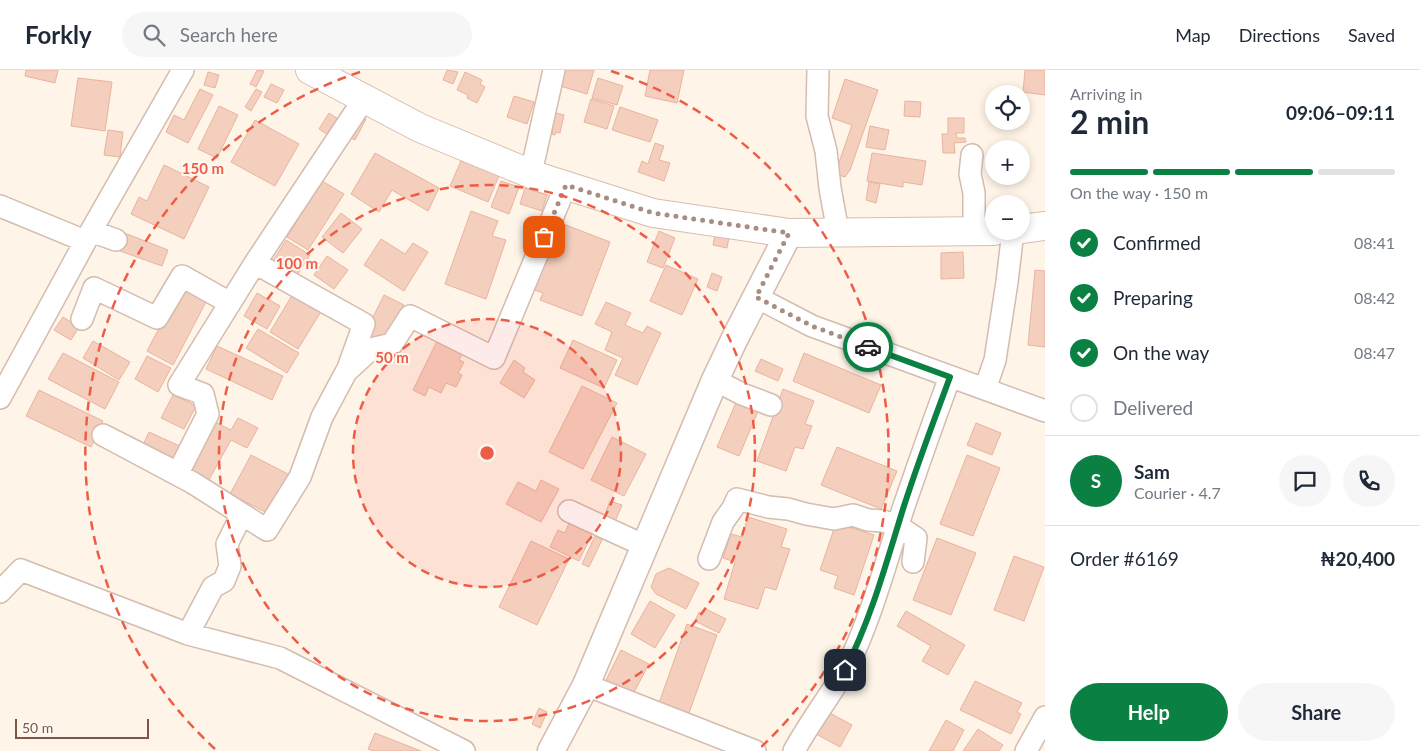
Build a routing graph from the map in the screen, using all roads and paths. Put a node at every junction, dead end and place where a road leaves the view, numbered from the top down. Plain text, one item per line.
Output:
1 (183, 70) edge
2 (310, 70) edge
3 (554, 70) edge
4 (818, 70) edge
5 (364, 99) junction
6 (972, 155) dead end
7 (531, 173) junction
8 (566, 185) junction
9 (0, 206) edge
10 (1045, 226) edge
11 (1030, 227) edge
12 (984, 231) edge
13 (838, 232) junction
14 (789, 233) junction
15 (88, 236) junction
16 (116, 240) dead end
17 (1012, 240) edge
18 (255, 264) junction
19 (756, 297) junction
20 (230, 303) junction
21 (82, 320) dead end
22 (346, 372) junction
23 (950, 377) junction
24 (715, 380) junction
25 (985, 389) junction
26 (0, 398) edge
27 (771, 405) dead end
28 (1045, 411) edge
29 (193, 483) junction
30 (569, 511) dead end
31 (898, 526) junction
32 (645, 546) junction
33 (709, 559) dead end
34 (913, 562) dead end
35 (0, 592) edge
36 (188, 634) junction
37 (586, 685) junction
38 (1045, 717) edge
39 (464, 751) edge
40 (551, 751) edge
41 (754, 751) edge
42 (794, 751) edge
43 (1026, 751) edge

1 - 15 street
2 - 5 main road
3 - 7 street
4 - 13 street
5 - 7 main road
5 - 18 street
6 - 12 street
7 - 8 main road
8 - 14 main road
8 - 22 street
9 - 15 street
10 - 11 main road
12 - 13 main road
13 - 14 main road
14 - 19 street
15 - 16 street
15 - 26 street
17 - 25 street
18 - 20 street
18 - 22 street
19 - 23 street
19 - 24 street
20 - 21 street
20 - 29 street
22 - 29 street
23 - 25 street
23 - 31 street
24 - 27 street
24 - 32 street
25 - 28 street
29 - 36 street
30 - 32 street
31 - 33 street
31 - 34 street
31 - 42 street
32 - 37 street
35 - 36 street
36 - 39 street
37 - 40 street
37 - 41 street
38 - 43 street

